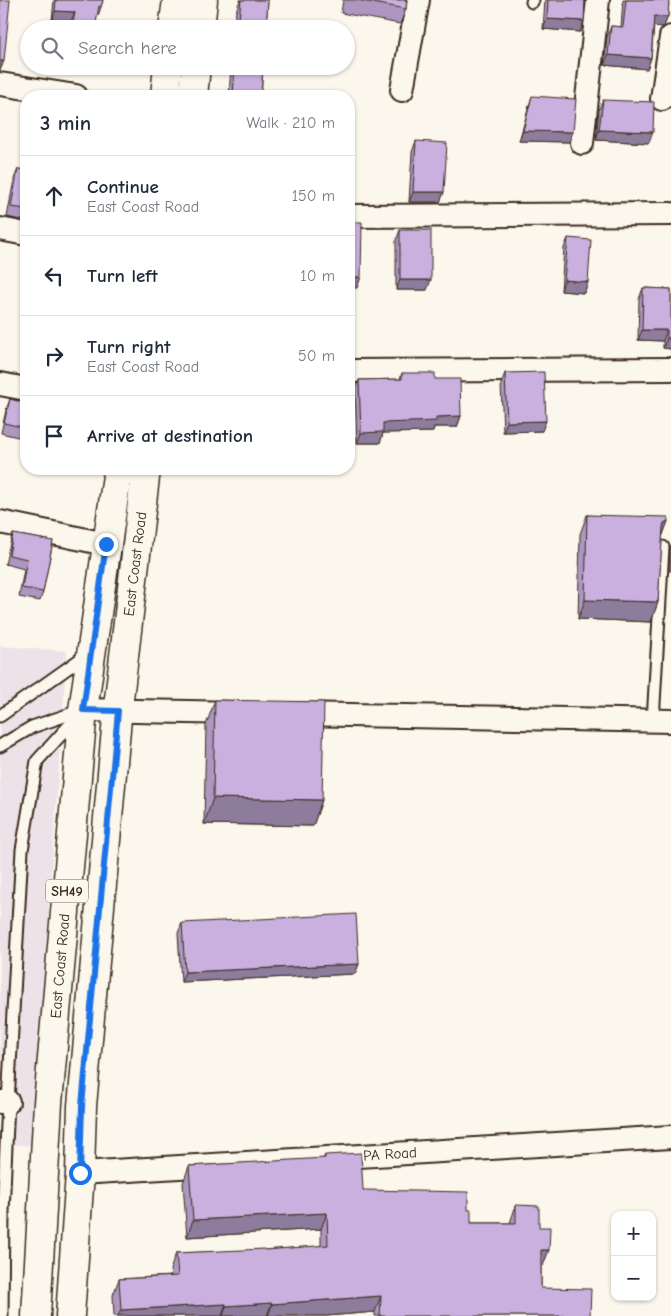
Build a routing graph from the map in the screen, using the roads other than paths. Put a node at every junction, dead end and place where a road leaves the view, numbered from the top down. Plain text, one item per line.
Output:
1 (177, 0) edge
2 (202, 0) edge
3 (418, 0) edge
4 (598, 0) edge
5 (174, 20) edge
6 (201, 20) edge
7 (671, 37) edge
8 (167, 75) edge
9 (195, 75) edge
10 (0, 84) edge
11 (38, 90) edge
12 (166, 90) edge
13 (194, 90) edge
14 (402, 90) dead end
15 (662, 99) dead end
16 (582, 143) dead end
17 (671, 214) edge
18 (355, 216) edge
19 (0, 229) edge
20 (20, 233) edge
21 (671, 370) edge
22 (355, 371) edge
23 (0, 384) edge
24 (20, 388) edge
25 (117, 475) edge
26 (145, 475) edge
27 (0, 522) edge
28 (106, 544) junction
29 (663, 547) edge
30 (92, 650) junction
31 (83, 710) junction
32 (118, 711) junction
33 (0, 716) edge
34 (662, 721) edge
35 (0, 746) edge
36 (4, 1102) edge
37 (671, 1137) edge
38 (80, 1173) junction
39 (2, 1316) edge
40 (36, 1316) edge
41 (70, 1316) edge

1 - 5 main road
2 - 6 main road
3 - 14 street
4 - 16 street
7 - 15 street
8 - 12 main road
9 - 13 main road
10 - 11 street
17 - 18 street
19 - 20 street
21 - 22 street
23 - 24 street
25 - 28 main road, East Coast Road / SH49
26 - 32 main road, East Coast Road / SH49
27 - 28 street
28 - 30 main road, East Coast Road / SH49
29 - 34 lane
30 - 31 main road, East Coast Road / SH49
30 - 33 lane
31 - 32 street
31 - 35 lane
31 - 36 lane
31 - 40 main road, East Coast Road / SH49
32 - 34 street
32 - 38 main road, East Coast Road / SH49
36 - 39 lane
37 - 38 street, PA Road
38 - 41 main road, East Coast Road / SH49

